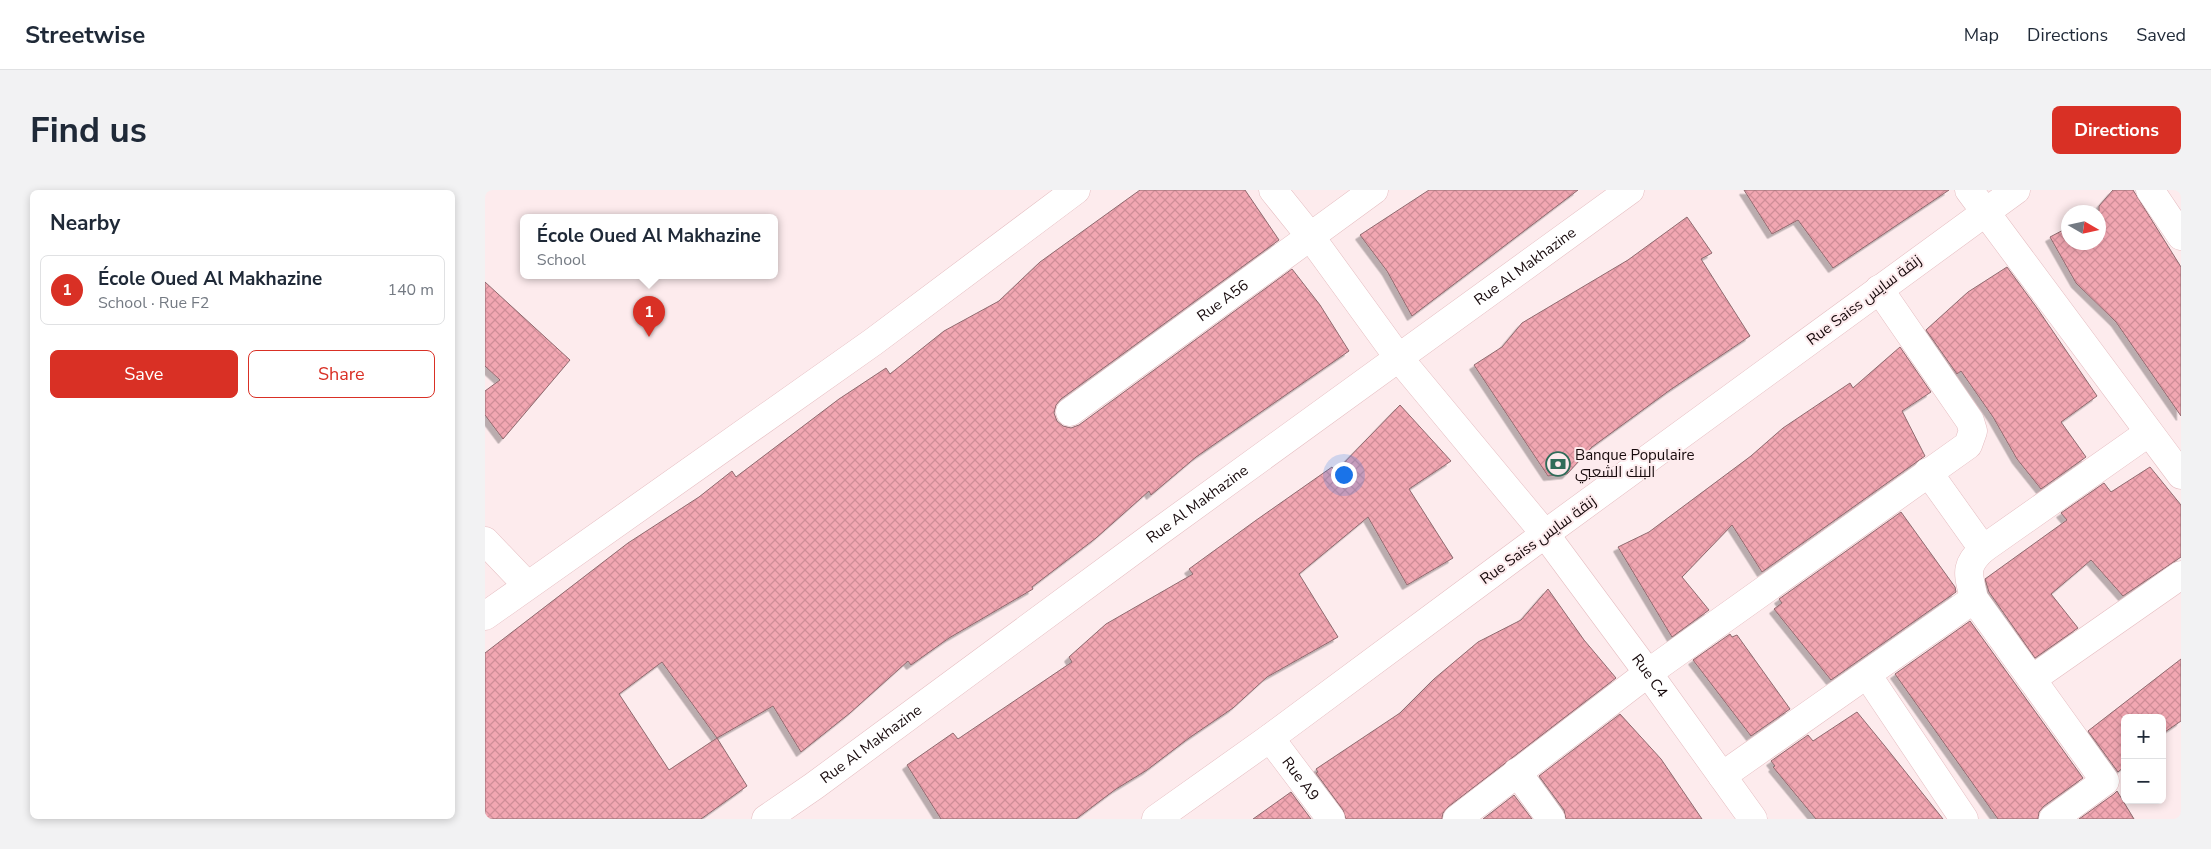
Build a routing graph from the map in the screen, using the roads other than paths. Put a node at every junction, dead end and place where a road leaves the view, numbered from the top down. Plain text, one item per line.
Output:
1 (1076, 190) edge
2 (1273, 190) edge
3 (1374, 190) edge
4 (1630, 190) edge
5 (2016, 190) edge
6 (2150, 190) edge
7 (1977, 200) edge
8 (1310, 236) junction
9 (2181, 236) edge
10 (1879, 289) junction
11 (1398, 357) junction
12 (1070, 412) dead end
13 (2149, 433) junction
14 (1928, 472) junction
15 (2181, 475) edge
16 (1545, 534) junction
17 (485, 541) edge
18 (1983, 549) junction
19 (2181, 575) edge
20 (527, 585) junction
21 (1974, 599) junction
22 (485, 616) edge
23 (1648, 673) junction
24 (1867, 676) junction
25 (2032, 679) junction
26 (1270, 738) junction
27 (1517, 772) junction
28 (1722, 776) junction
29 (766, 819) edge
30 (1157, 819) edge
31 (1331, 819) edge
32 (1457, 819) edge
33 (1551, 819) edge
34 (1753, 819) edge
35 (1964, 819) edge
36 (2053, 819) edge

1 - 20 street
2 - 8 street, Rue C4
3 - 8 street, Rue A56
4 - 11 street, Rue Al Makhazine
5 - 7 street, Rue Saiss زنقة سايس
6 - 9 street
7 - 10 street, Rue Saiss زنقة سايس
7 - 13 street
8 - 11 street, Rue C4
8 - 12 street, Rue A56
10 - 14 street
10 - 16 street, Rue Saiss زنقة سايس
11 - 16 street, Rue C4
11 - 29 street, Rue Al Makhazine
13 - 15 street
13 - 18 street
14 - 18 street
14 - 23 street
16 - 23 street, Rue C4
16 - 26 street, Rue Saiss زنقة سايس
17 - 20 street
18 - 21 street
19 - 25 street
20 - 22 street
21 - 24 street
21 - 25 street
23 - 27 street
23 - 28 street, Rue C4
24 - 28 street
24 - 35 street
25 - 36 street
26 - 30 street, Rue Saiss زنقة سايس
26 - 31 street, Rue A9
27 - 32 street
27 - 33 street
28 - 34 street, Rue C4

